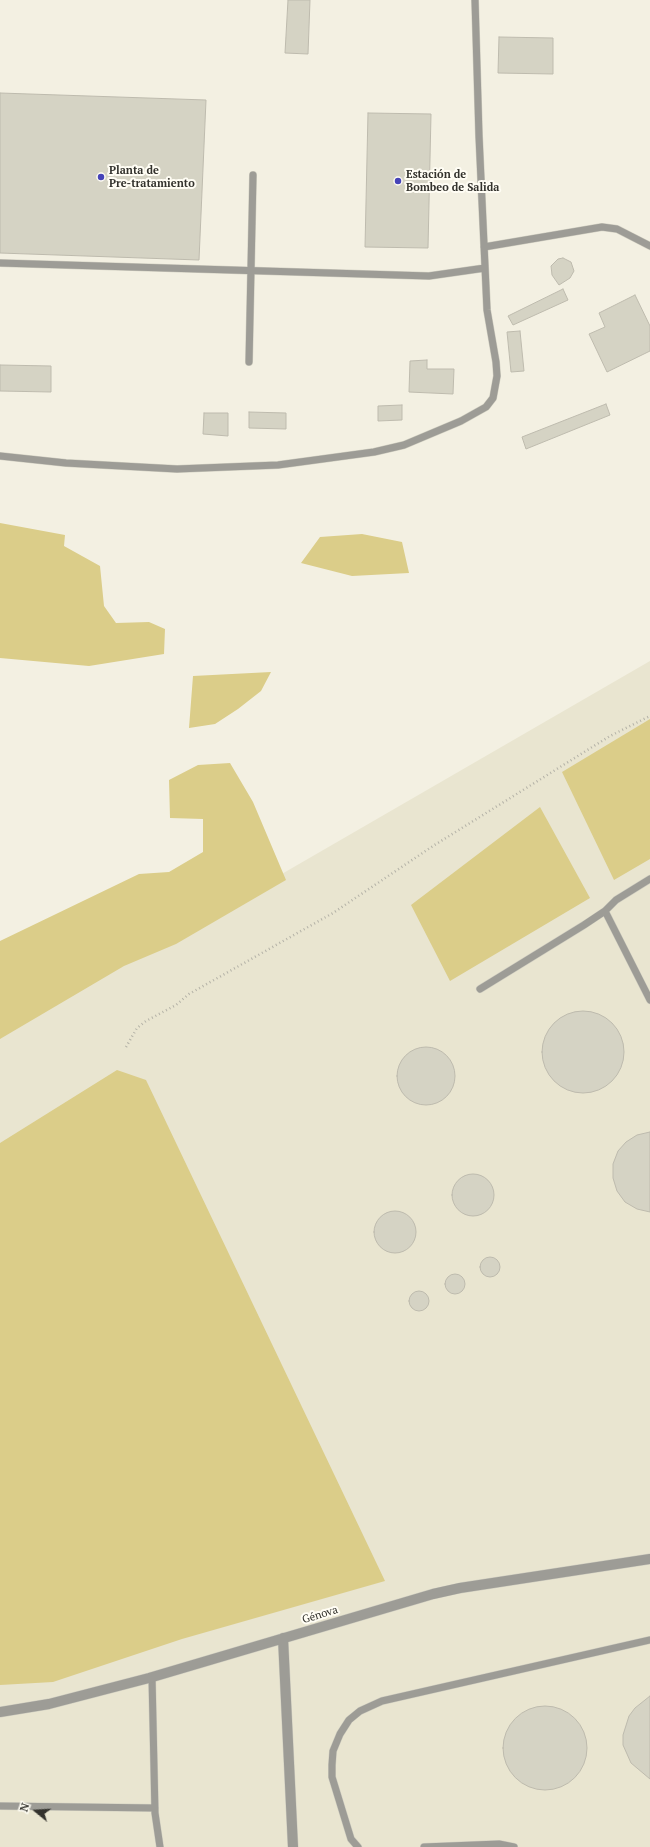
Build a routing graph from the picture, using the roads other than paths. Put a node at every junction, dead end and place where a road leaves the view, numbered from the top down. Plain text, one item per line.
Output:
1 (475, 0) edge
2 (253, 175) dead end
3 (650, 246) edge
4 (484, 247) junction
5 (0, 263) edge
6 (485, 268) junction
7 (251, 270) junction
8 (249, 362) dead end
9 (0, 456) edge
10 (650, 879) edge
11 (605, 911) junction
12 (480, 989) dead end
13 (650, 1000) edge
14 (650, 1559) edge
15 (283, 1638) junction
16 (650, 1640) edge
17 (152, 1677) junction
18 (0, 1712) edge
19 (0, 1806) edge
20 (155, 1808) junction
21 (160, 1847) edge
22 (293, 1847) edge
23 (358, 1847) edge
24 (424, 1847) edge
25 (514, 1847) edge

1 - 4 lane
2 - 7 lane
3 - 4 lane
4 - 6 lane
5 - 7 lane
6 - 7 lane
6 - 9 lane
7 - 8 lane
10 - 11 lane
11 - 12 lane
11 - 13 lane
14 - 15 street, Génova
15 - 17 street, Génova
15 - 22 street
16 - 23 lane
17 - 18 street, Génova
17 - 20 lane
19 - 20 lane
20 - 21 lane
24 - 25 lane

